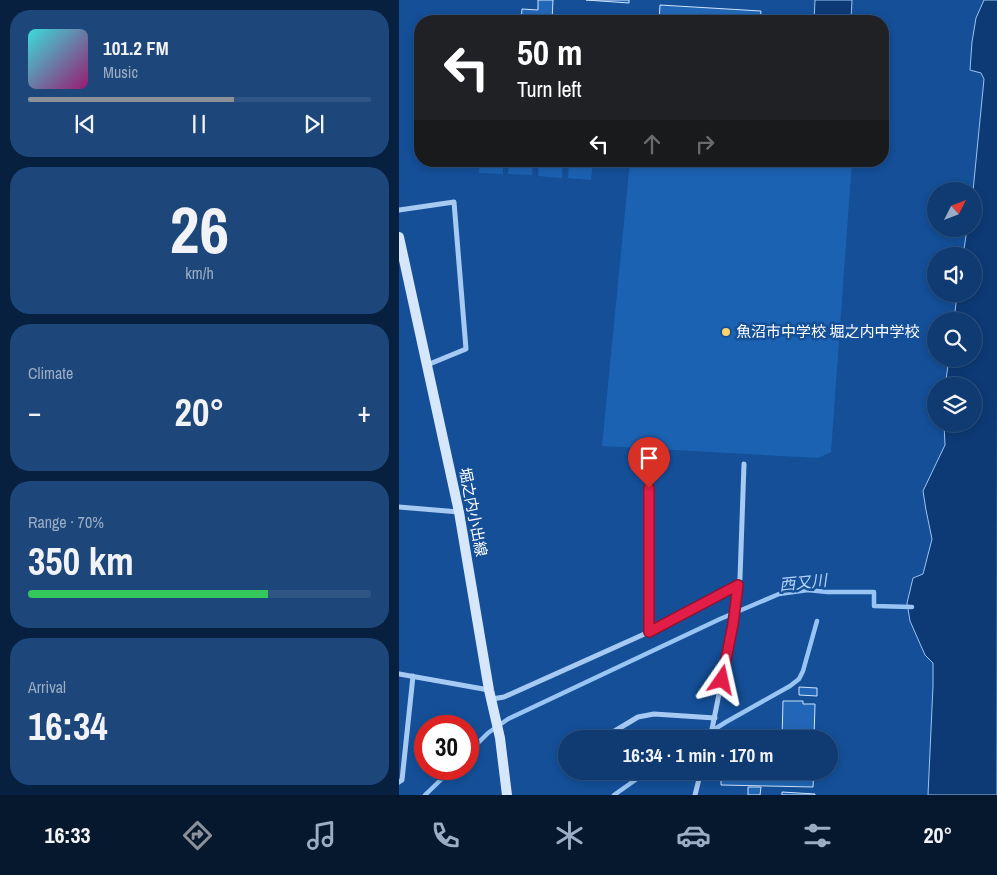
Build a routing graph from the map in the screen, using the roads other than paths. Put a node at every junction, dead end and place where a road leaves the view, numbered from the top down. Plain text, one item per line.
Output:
1 (399, 210) edge
2 (399, 237) edge
3 (427, 365) junction
4 (744, 464) dead end
5 (649, 488) dead end
6 (399, 507) edge
7 (459, 512) junction
8 (738, 585) junction
9 (649, 632) junction
10 (399, 674) edge
11 (413, 676) junction
12 (491, 699) junction
13 (714, 720) junction
14 (617, 730) edge
15 (712, 730) edge
16 (699, 780) edge
17 (399, 782) edge
18 (507, 795) edge
19 (695, 795) edge

1 - 3 street
2 - 3 main road, 堀之内小出線
3 - 7 main road, 堀之内小出線
4 - 8 street
5 - 9 street
6 - 7 street
7 - 12 main road, 堀之内小出線
8 - 9 street
8 - 13 street
9 - 12 street
10 - 11 street
11 - 12 street
11 - 17 street
12 - 18 main road, 堀之内小出線
13 - 14 street
13 - 15 street
16 - 19 street

